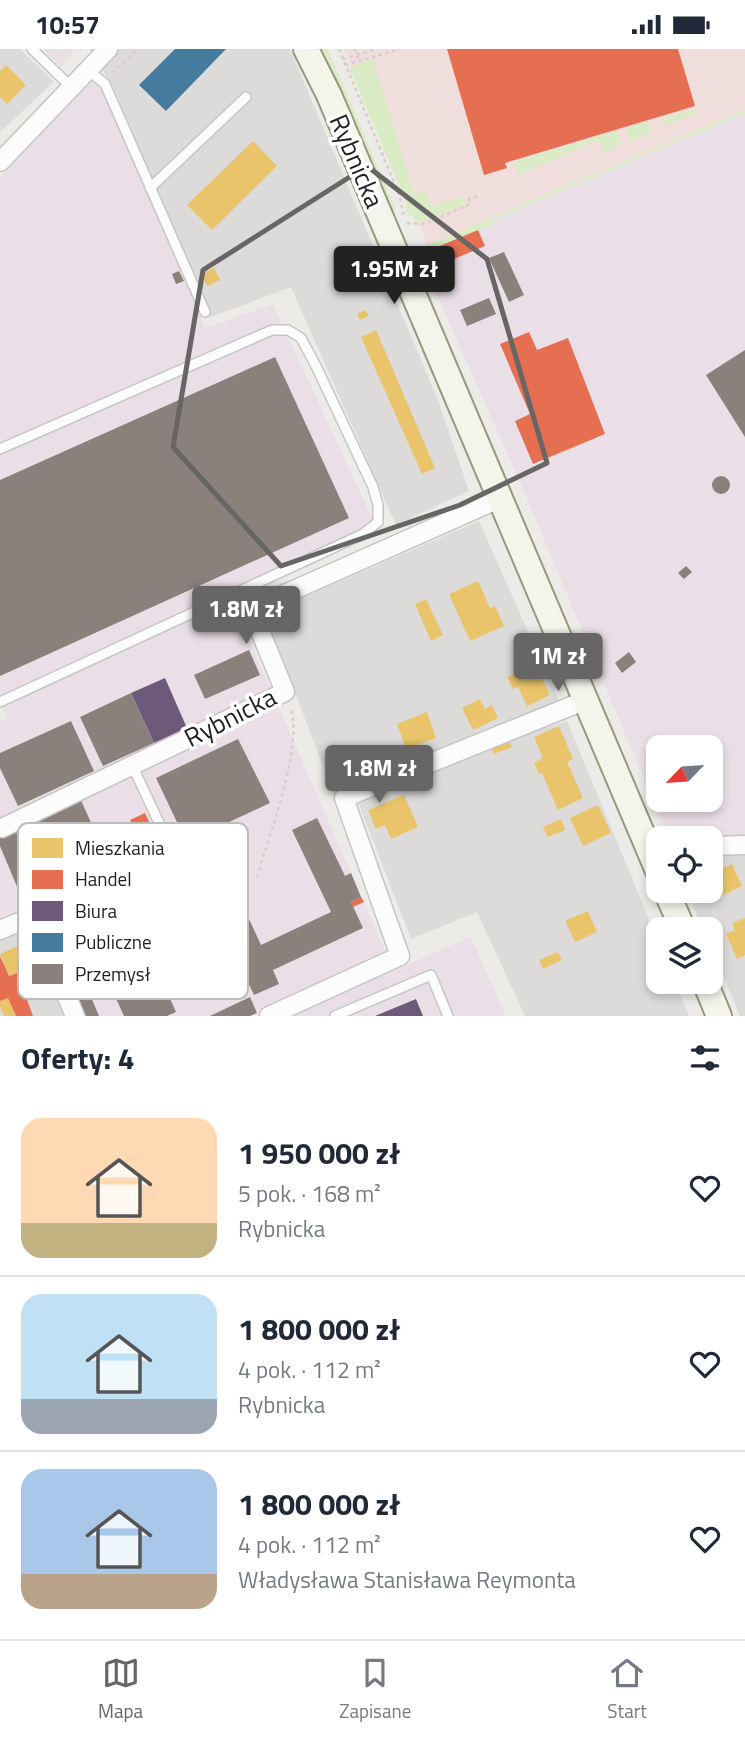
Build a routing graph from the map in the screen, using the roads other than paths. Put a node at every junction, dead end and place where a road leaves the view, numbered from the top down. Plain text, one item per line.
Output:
1 (32, 49) edge
2 (306, 49) edge
3 (316, 49) edge
4 (97, 56) edge
5 (71, 87) junction
6 (329, 95) junction
7 (246, 97) dead end
8 (0, 162) edge
9 (150, 188) junction
10 (205, 312) dead end
11 (0, 449) edge
12 (501, 498) junction
13 (586, 700) junction
14 (0, 702) edge
15 (132, 765) junction
16 (159, 823) edge
17 (2, 828) dead end
18 (646, 832) edge
19 (745, 845) edge
20 (723, 846) edge
21 (18, 922) edge
22 (0, 930) edge
23 (710, 994) edge
24 (68, 999) edge
25 (75, 1016) edge
26 (269, 1016) edge
27 (335, 1016) edge
28 (447, 1016) edge
29 (719, 1016) edge

1 - 5 lane
2 - 6 street, Rybnicka
3 - 6 street, Rybnicka
4 - 5 street
4 - 9 lane
5 - 8 street
6 - 12 street, Rybnicka
7 - 9 lane
9 - 10 lane
11 - 14 lane
12 - 13 street, Rybnicka
12 - 15 street, Rybnicka
13 - 18 street, Rybnicka
13 - 26 street
15 - 16 lane
15 - 17 street, Rybnicka
19 - 20 street
21 - 22 street
23 - 29 street
24 - 25 street
27 - 28 lane

